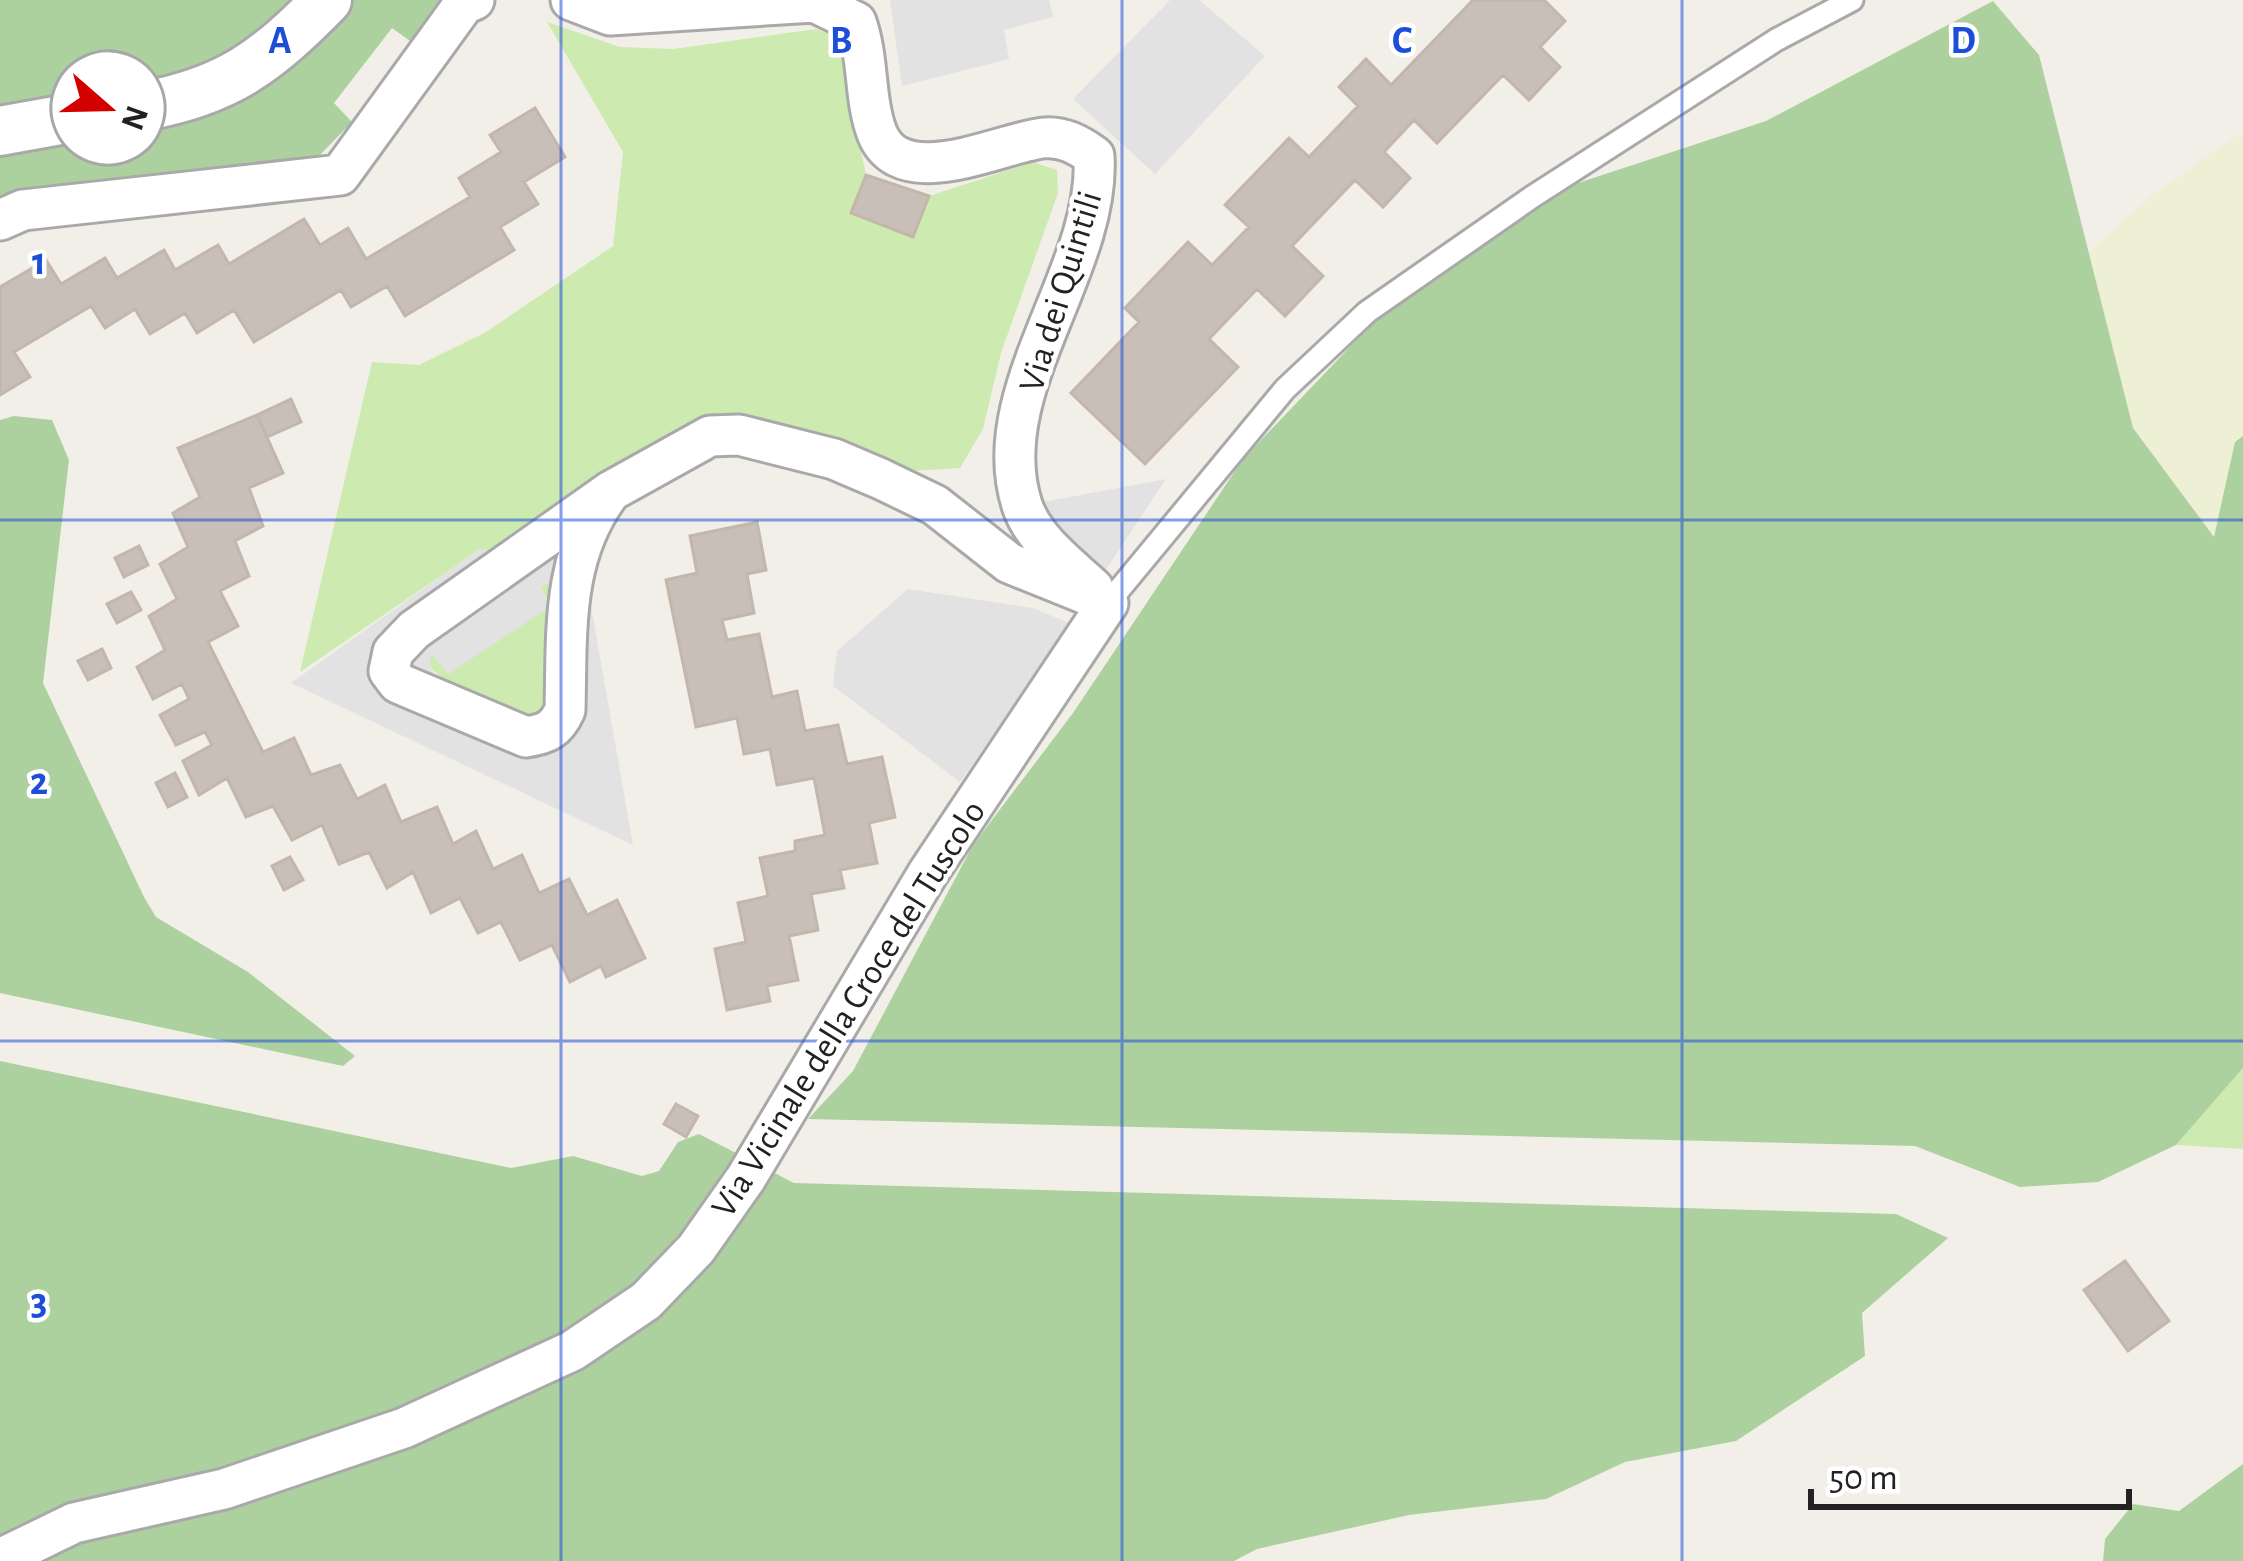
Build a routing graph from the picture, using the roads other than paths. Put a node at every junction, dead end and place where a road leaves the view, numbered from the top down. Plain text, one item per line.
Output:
1 (327, 0) edge
2 (474, 0) edge
3 (571, 0) edge
4 (1852, 0) edge
5 (168, 100) edge
6 (48, 122) edge
7 (0, 131) edge
8 (0, 220) edge
9 (611, 491) junction
10 (1108, 602) junction
11 (0, 1559) edge

1 - 5 street
2 - 8 street
3 - 10 street, Via dei Quintili
4 - 10 lane
6 - 7 street
9 - 9 street
9 - 10 street
10 - 11 street, Via Vicinale della Croce del Tuscolo

